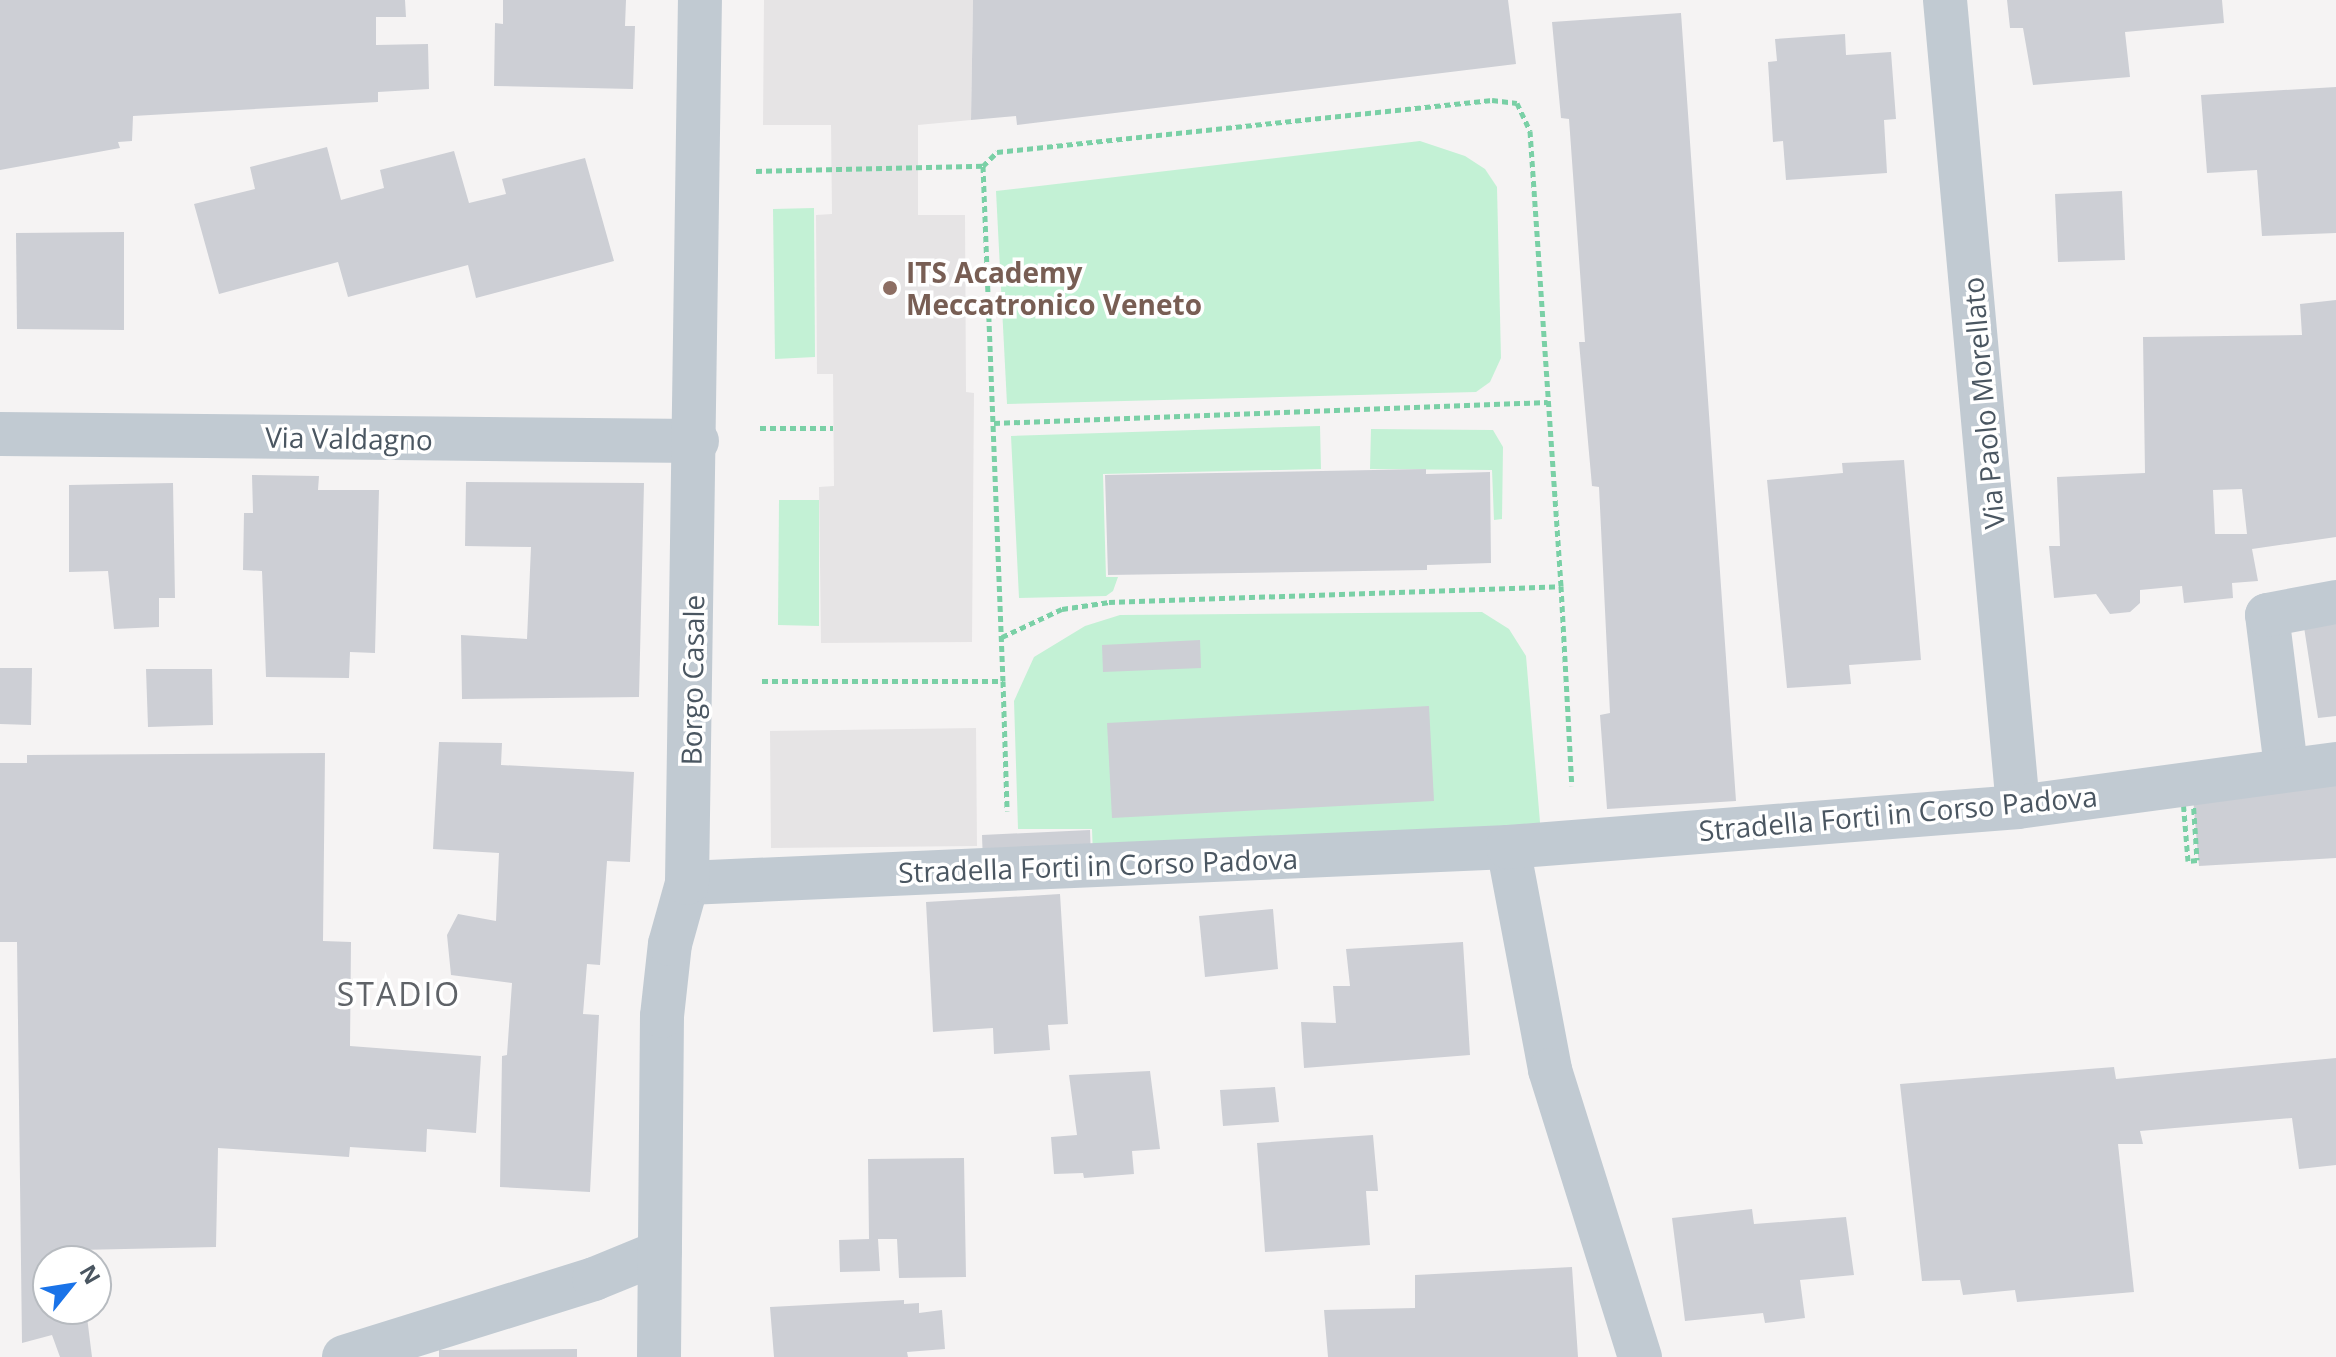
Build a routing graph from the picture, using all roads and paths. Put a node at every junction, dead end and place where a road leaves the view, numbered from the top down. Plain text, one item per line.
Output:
1 (700, 0) edge
2 (1945, 0) edge
3 (983, 166) junction
4 (756, 171) dead end
5 (1548, 402) junction
6 (994, 423) junction
7 (760, 428) dead end
8 (833, 428) dead end
9 (0, 434) edge
10 (697, 441) junction
11 (1561, 586) junction
12 (2336, 602) edge
13 (1002, 637) junction
14 (762, 681) dead end
15 (1003, 681) junction
16 (2336, 764) edge
17 (2286, 767) junction
18 (1572, 786) dead end
19 (2018, 807) junction
20 (1007, 812) dead end
21 (1508, 847) junction
22 (687, 883) junction
23 (660, 1252) junction
24 (344, 1357) edge
25 (659, 1357) edge
26 (1640, 1357) edge

1 - 10 street, Borgo Casale
2 - 19 street, Via Paolo Morellato
3 - 4 path
3 - 5 path
3 - 6 path
5 - 6 path
5 - 11 path
6 - 13 path
7 - 8 path
9 - 10 street, Via Valdagno
10 - 22 street, Borgo Casale
11 - 13 path
11 - 18 path
12 - 17 street
13 - 15 path
14 - 15 path
15 - 20 path
16 - 17 street, Stradella Forti in Corso Padova
17 - 19 street, Stradella Forti in Corso Padova
19 - 21 street, Stradella Forti in Corso Padova
21 - 22 street, Stradella Forti in Corso Padova
21 - 26 street
22 - 23 street, Borgo Casale
23 - 24 street
23 - 25 street, Borgo Casale

